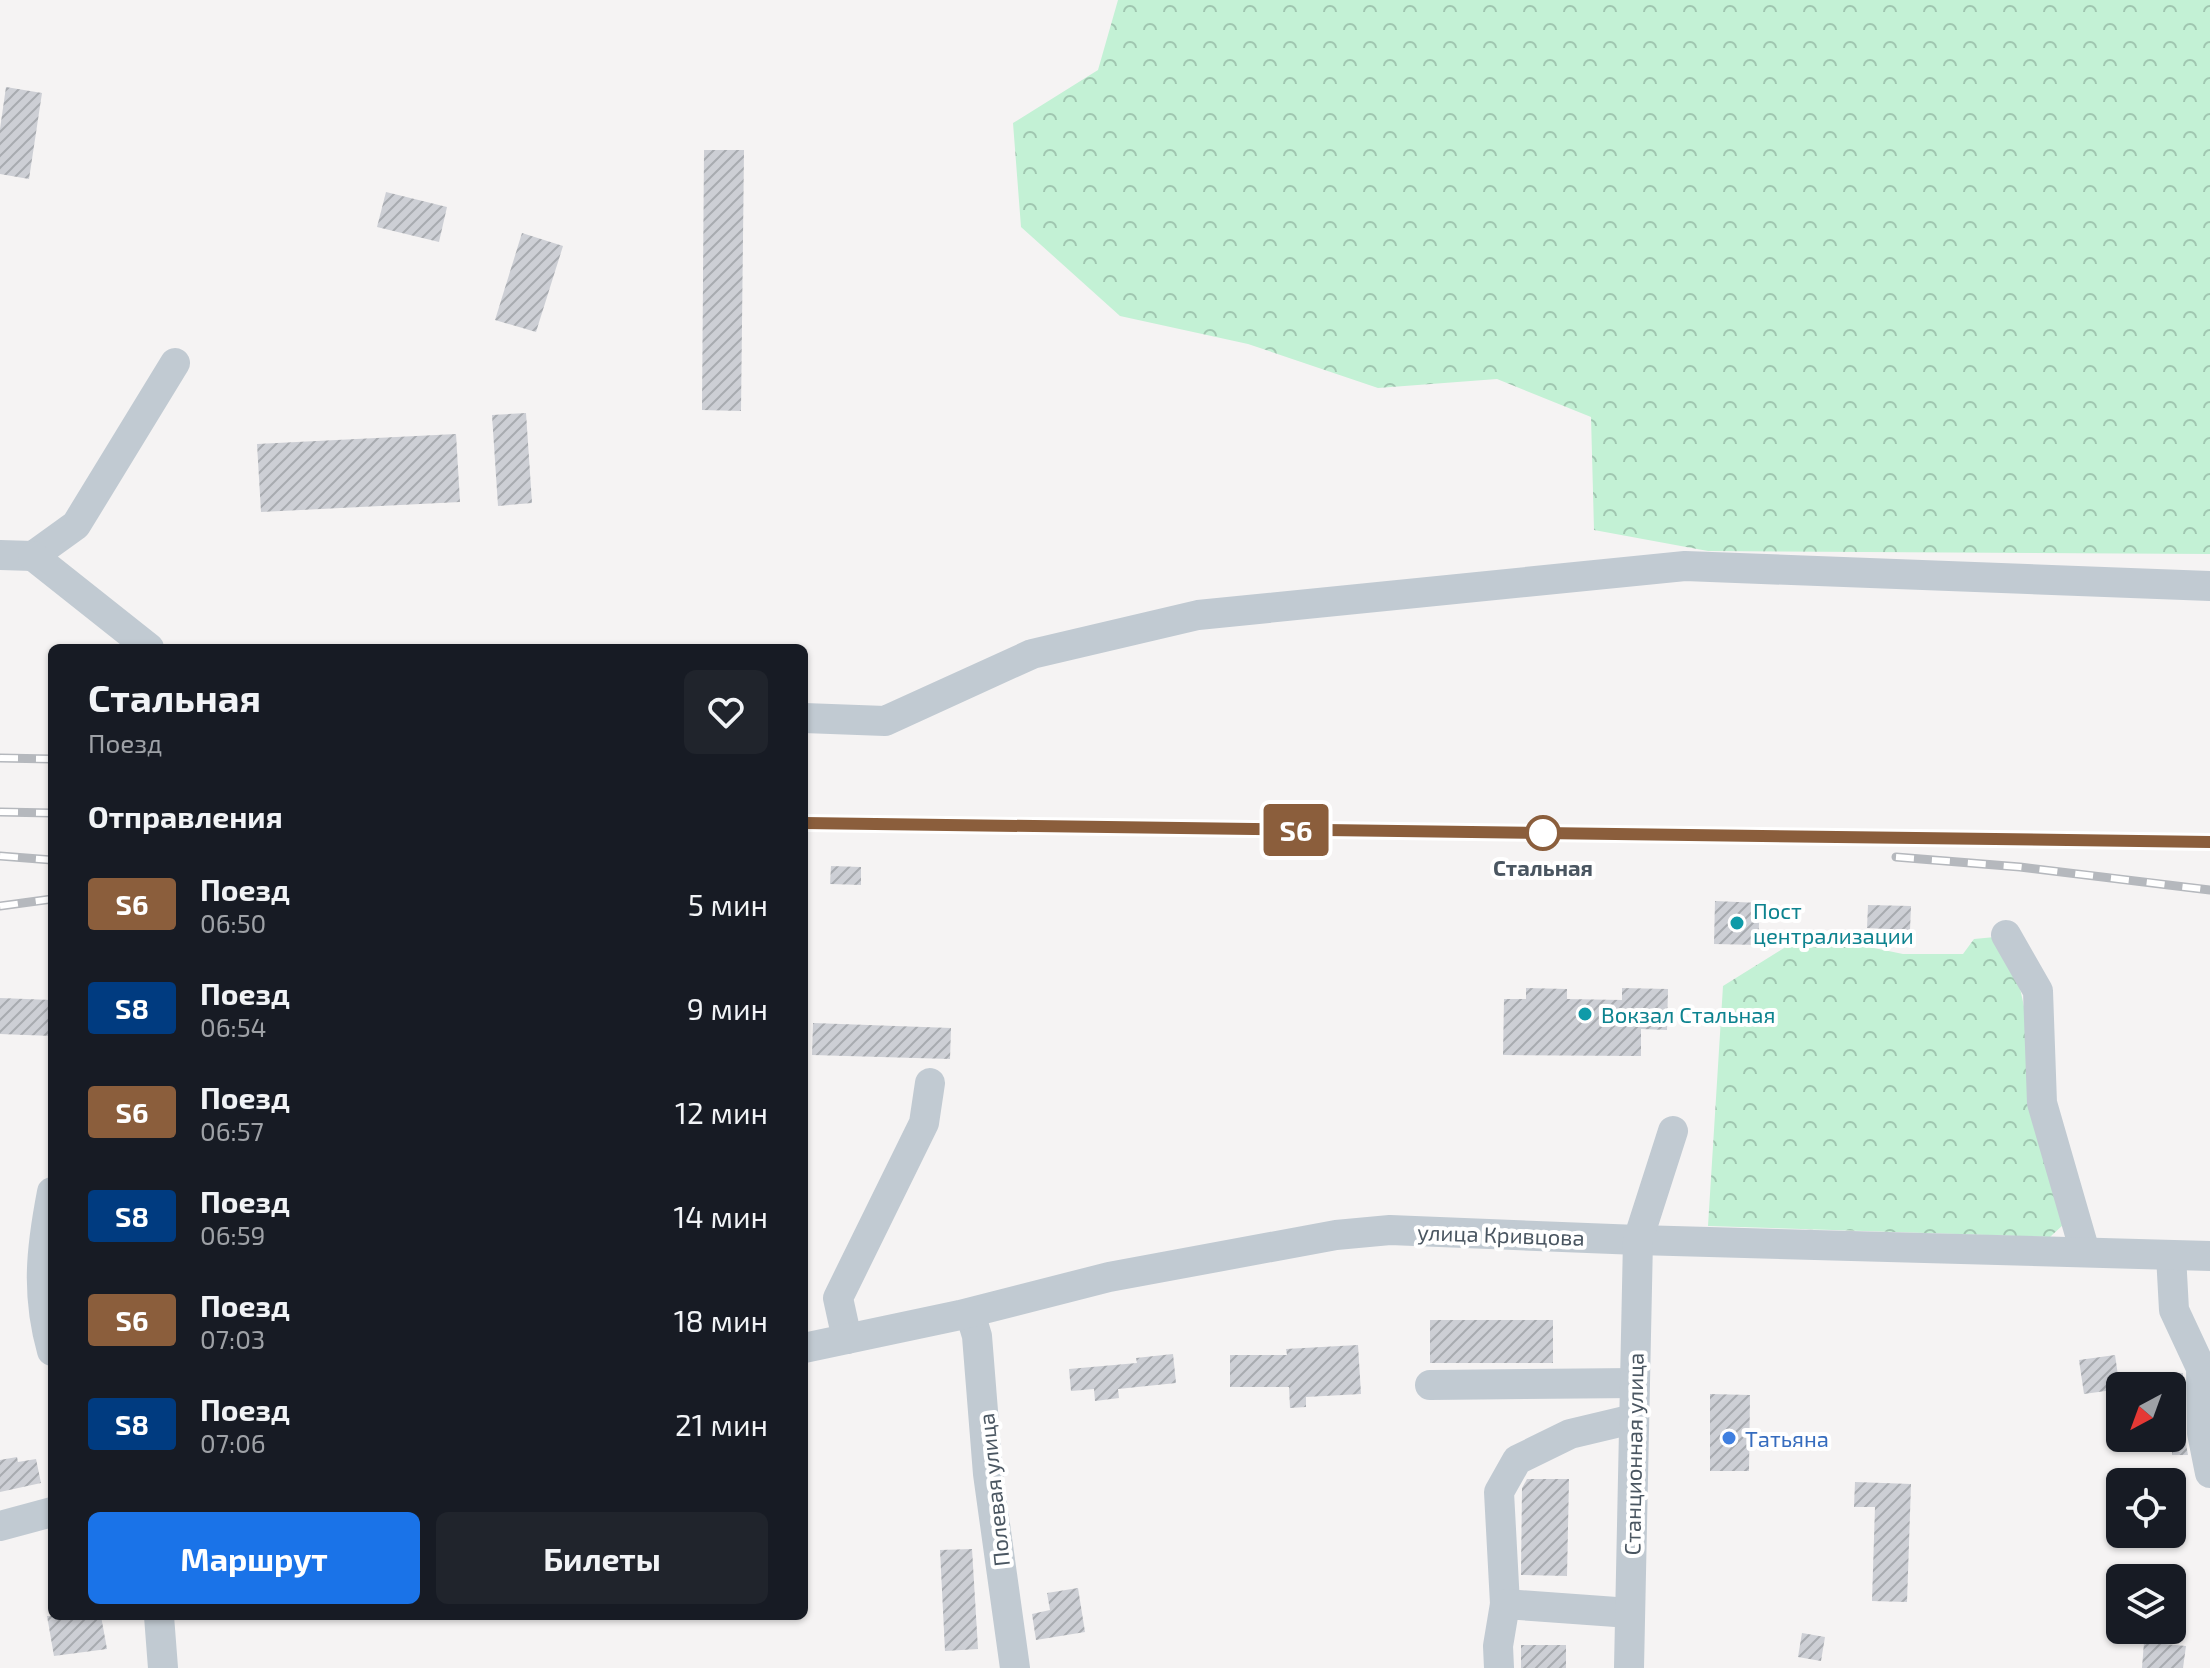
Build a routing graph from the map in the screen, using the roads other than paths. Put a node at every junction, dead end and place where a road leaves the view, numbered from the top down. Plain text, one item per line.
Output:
1 (175, 363) dead end
2 (0, 555) edge
3 (33, 556) junction
4 (2210, 586) edge
5 (144, 644) edge
6 (808, 718) edge
7 (2006, 935) dead end
8 (930, 1083) dead end
9 (1673, 1131) dead end
10 (48, 1212) edge
11 (1638, 1240) junction
12 (2085, 1252) junction
13 (2171, 1255) junction
14 (2210, 1256) edge
15 (970, 1313) junction
16 (48, 1330) edge
17 (847, 1339) junction
18 (808, 1347) edge
19 (1635, 1383) junction
20 (1430, 1385) dead end
21 (1633, 1419) junction
22 (2210, 1473) edge
23 (48, 1513) edge
24 (0, 1526) edge
25 (1505, 1604) junction
26 (1630, 1613) junction
27 (159, 1620) edge
28 (163, 1668) edge
29 (1015, 1668) edge
30 (1499, 1668) edge
31 (1629, 1668) edge

1 - 3 street
2 - 3 street
3 - 5 street
4 - 6 street
7 - 12 street
8 - 17 street
9 - 11 street, Станционная улица
10 - 16 street
11 - 12 street, улица Кривцова
11 - 15 street, улица Кривцова
11 - 19 street, Станционная улица
12 - 13 street, улица Кривцова
13 - 14 street, улица Кривцова
13 - 22 street
15 - 17 street, улица Кривцова
15 - 29 street, Полевая улица
17 - 18 street, улица Кривцова
19 - 20 street
19 - 21 street, Станционная улица
21 - 25 street
21 - 26 street, Станционная улица
23 - 24 street
25 - 26 street
25 - 30 street
26 - 31 street, Станционная улица
27 - 28 street

